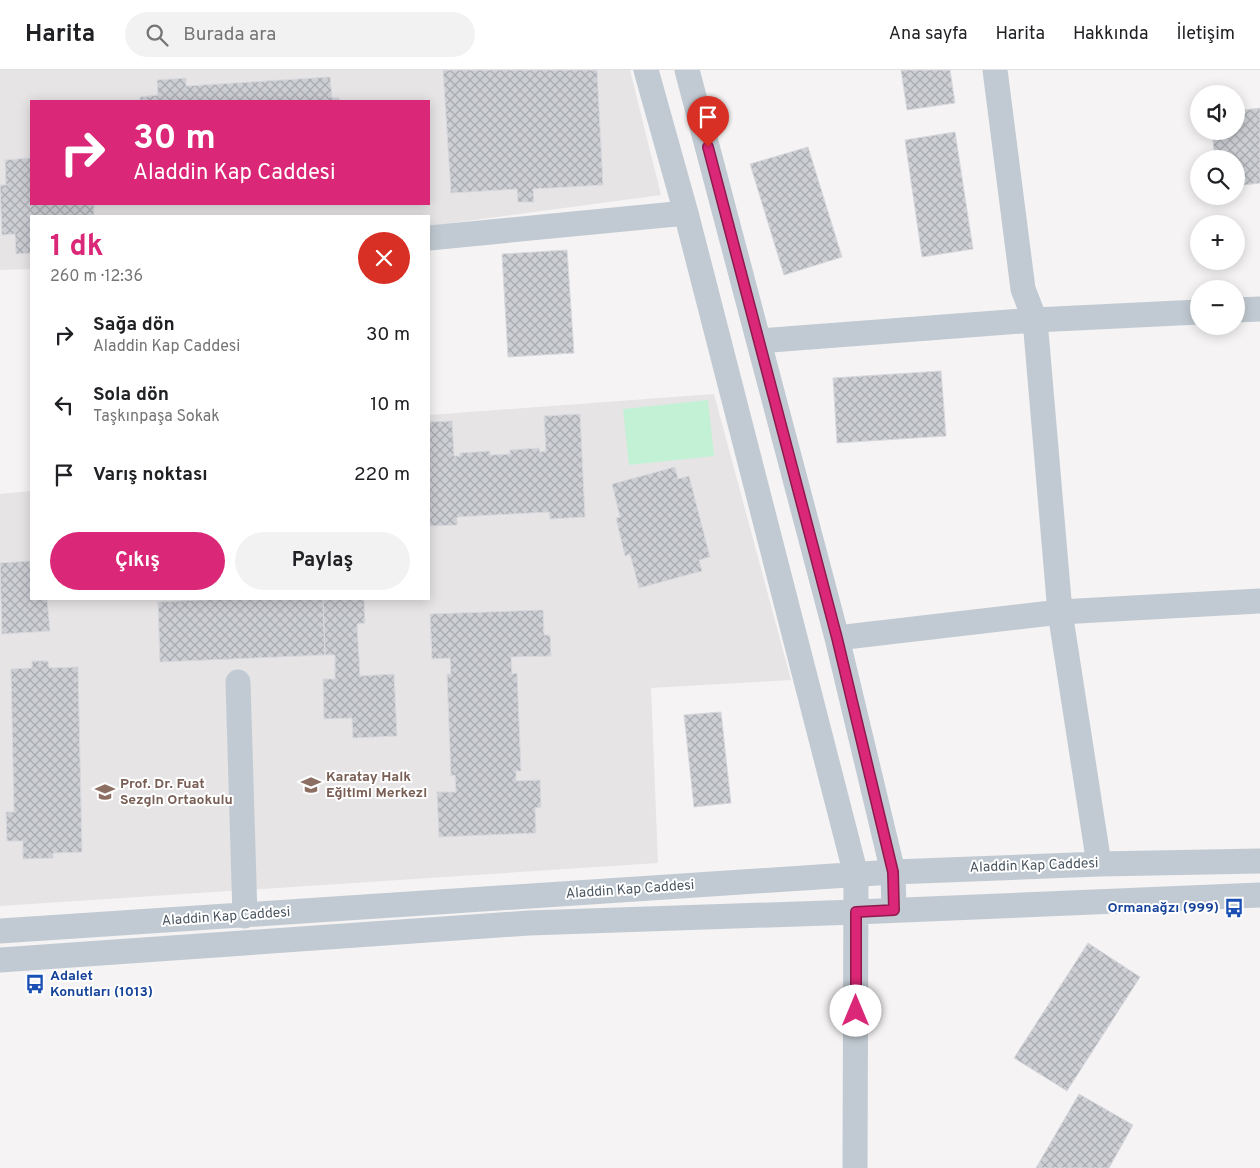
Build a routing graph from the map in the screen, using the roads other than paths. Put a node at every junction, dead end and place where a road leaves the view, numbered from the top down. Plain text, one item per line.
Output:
1 (646, 70) edge
2 (688, 70) edge
3 (994, 70) edge
4 (686, 213) junction
5 (430, 238) edge
6 (1260, 309) edge
7 (1245, 310) edge
8 (1190, 312) edge
9 (1035, 320) junction
10 (759, 340) junction
11 (1260, 601) edge
12 (1060, 612) junction
13 (837, 638) junction
14 (238, 682) dead end
15 (1260, 861) edge
16 (1100, 864) junction
17 (893, 872) junction
18 (856, 875) junction
19 (1260, 896) edge
20 (894, 910) junction
21 (856, 912) junction
22 (245, 916) junction
23 (0, 931) edge
24 (0, 960) edge
25 (855, 1168) edge

1 - 4 street
2 - 10 street
3 - 9 street
4 - 5 street
4 - 18 street
6 - 7 street
8 - 9 street
9 - 10 street
9 - 12 street
10 - 13 street
11 - 12 street
12 - 13 street
12 - 16 street
13 - 17 street
14 - 22 street
15 - 16 street, Aladdin Kap Caddesi
16 - 17 street, Aladdin Kap Caddesi
17 - 18 street, Aladdin Kap Caddesi
17 - 20 street
18 - 21 street
18 - 22 street, Aladdin Kap Caddesi
19 - 20 street, Aladdin Kap Caddesi
20 - 21 street, Aladdin Kap Caddesi
21 - 24 street, Aladdin Kap Caddesi
21 - 25 street
22 - 23 street, Aladdin Kap Caddesi

